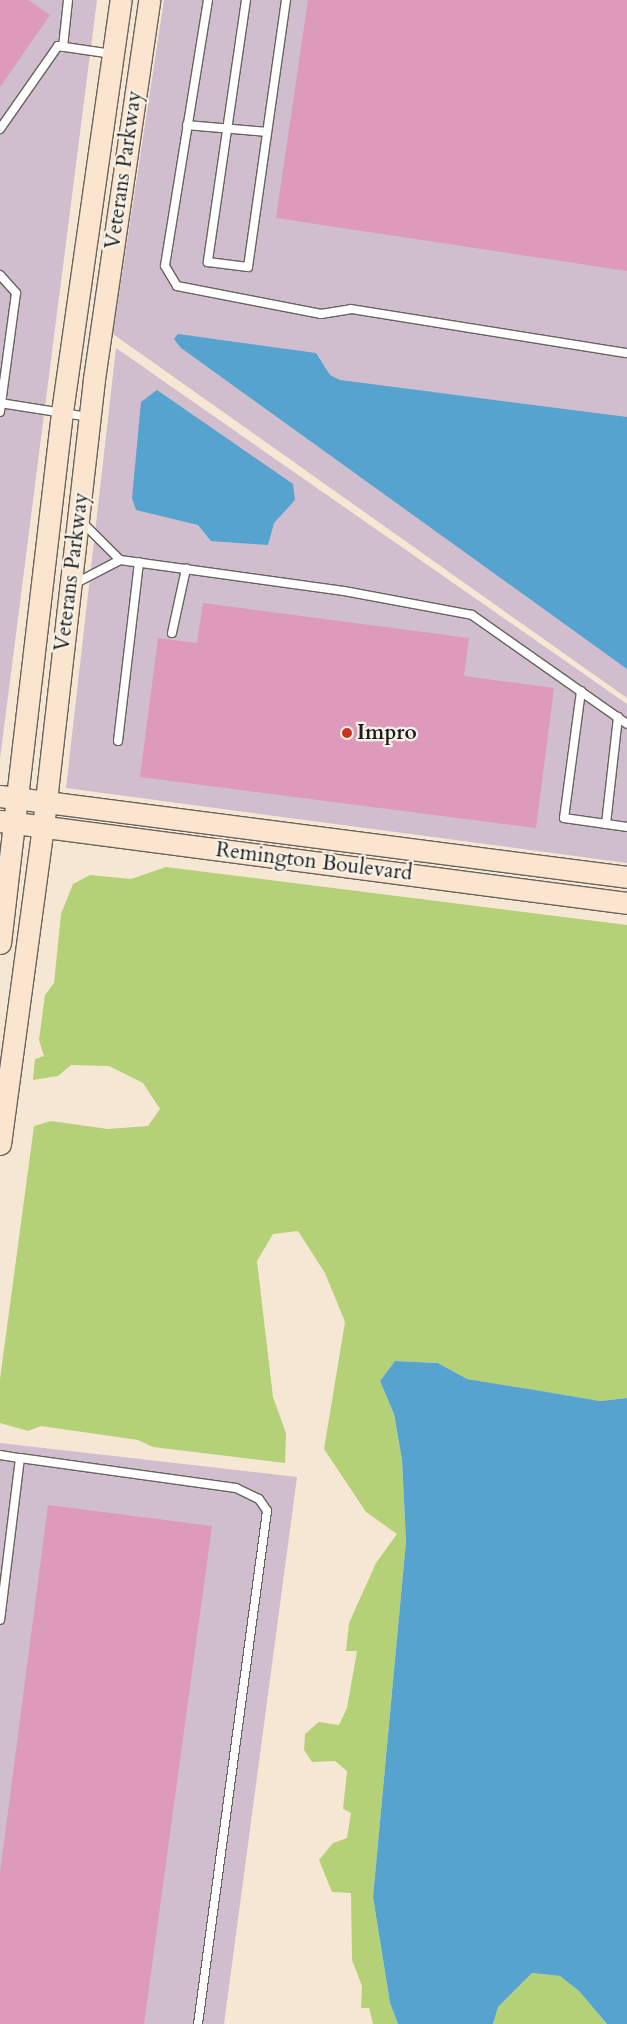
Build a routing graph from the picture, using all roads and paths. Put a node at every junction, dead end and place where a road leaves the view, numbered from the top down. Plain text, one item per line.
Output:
1 (68, 0) edge
2 (121, 0) edge
3 (149, 0) edge
4 (208, 0) edge
5 (246, 0) edge
6 (286, 0) edge
7 (63, 47) junction
8 (113, 54) junction
9 (187, 124) junction
10 (227, 127) junction
11 (0, 129) edge
12 (267, 132) junction
13 (0, 275) edge
14 (627, 353) edge
15 (0, 403) edge
16 (0, 412) edge
17 (62, 412) junction
18 (90, 417) junction
19 (78, 518) junction
20 (120, 560) junction
21 (139, 562) junction
22 (186, 568) junction
23 (70, 587) junction
24 (172, 633) dead end
25 (581, 691) junction
26 (618, 717) junction
27 (627, 724) edge
28 (118, 741) dead end
29 (9, 797) edge
30 (46, 802) junction
31 (7, 822) edge
32 (606, 824) junction
33 (43, 827) junction
34 (627, 827) edge
35 (627, 877) edge
36 (627, 903) edge
37 (0, 943) edge
38 (0, 1144) edge
39 (0, 1455) edge
40 (20, 1458) junction
41 (0, 1620) edge
42 (198, 2024) edge

1 - 7 lane
2 - 8 main road, Veterans Parkway
3 - 18 main road, Veterans Parkway
4 - 9 lane
5 - 10 lane
6 - 12 lane
7 - 8 lane
7 - 11 lane
8 - 17 main road, Veterans Parkway
9 - 10 lane
9 - 14 lane
10 - 12 lane
10 - 12 lane
13 - 15 lane
15 - 16 lane
15 - 17 lane
17 - 18 lane
17 - 29 main road, Veterans Parkway
18 - 19 main road, Veterans Parkway
19 - 20 lane
19 - 23 main road, Veterans Parkway
20 - 21 lane
20 - 23 lane
21 - 22 lane
21 - 28 lane
22 - 24 lane
22 - 25 lane
23 - 30 main road, Veterans Parkway
25 - 26 lane
25 - 32 lane
26 - 27 lane
26 - 32 lane
29 - 30 main road, Remington Boulevard
29 - 31 main road, Veterans Parkway
30 - 33 main road, Veterans Parkway
30 - 35 main road, Remington Boulevard
31 - 33 main road, Remington Boulevard
31 - 37 main road, Veterans Parkway
32 - 34 lane
33 - 36 main road, Remington Boulevard
33 - 38 main road, Veterans Parkway
39 - 40 lane
40 - 41 lane
40 - 42 lane

